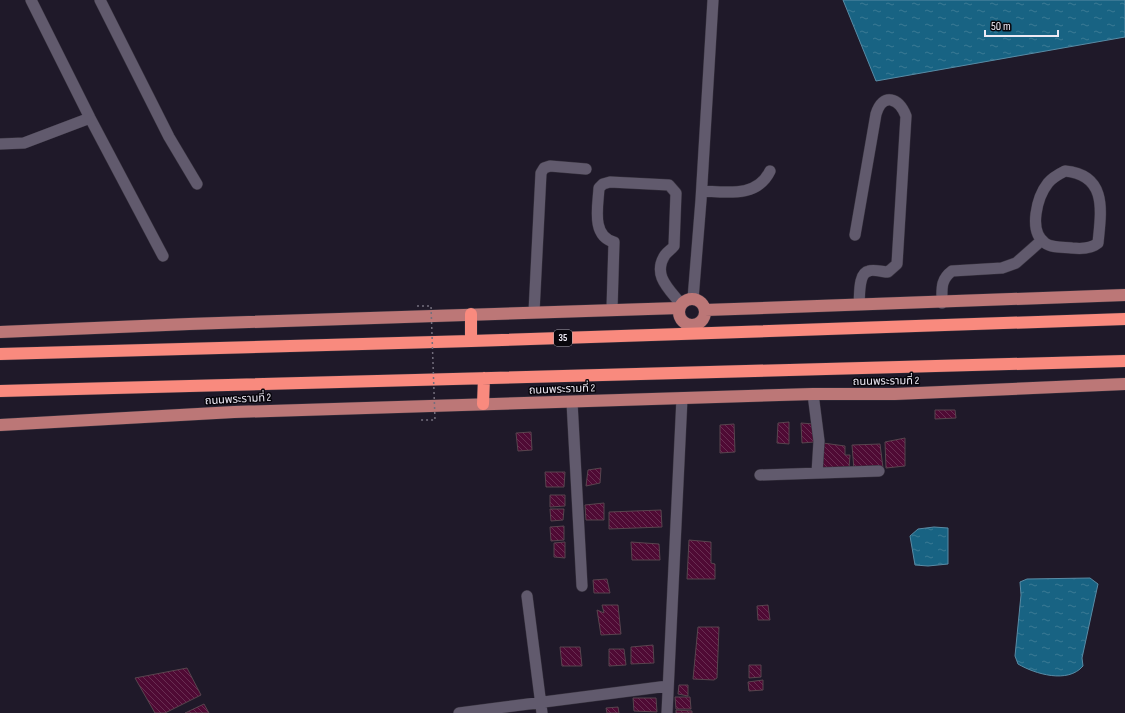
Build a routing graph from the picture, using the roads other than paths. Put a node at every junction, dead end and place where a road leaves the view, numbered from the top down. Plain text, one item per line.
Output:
1 (32, 0) edge
2 (100, 0) edge
3 (713, 0) edge
4 (90, 118) junction
5 (0, 144) edge
6 (586, 169) dead end
7 (770, 171) dead end
8 (197, 184) dead end
9 (702, 191) junction
10 (855, 235) dead end
11 (1042, 240) junction
12 (163, 256) dead end
13 (1125, 295) edge
14 (693, 299) junction
15 (942, 303) junction
16 (859, 304) junction
17 (680, 306) junction
18 (612, 309) junction
19 (705, 310) junction
20 (534, 312) junction
21 (471, 314) junction
22 (1125, 319) edge
23 (696, 329) junction
24 (0, 332) edge
25 (471, 341) junction
26 (0, 354) edge
27 (1125, 361) edge
28 (484, 378) junction
29 (1125, 384) edge
30 (0, 391) edge
31 (813, 394) junction
32 (682, 398) junction
33 (572, 402) junction
34 (483, 404) junction
35 (0, 425) edge
36 (879, 471) dead end
37 (817, 473) junction
38 (760, 475) dead end
39 (582, 586) dead end
40 (527, 596) dead end
41 (668, 686) junction
42 (542, 708) edge
43 (459, 713) edge
44 (667, 713) edge

1 - 4 street
2 - 8 street
3 - 9 street
4 - 5 street
4 - 12 street
6 - 20 street
7 - 9 street
9 - 14 street
10 - 16 street
11 - 11 street
11 - 15 street
13 - 15 main road
14 - 17 main road
14 - 19 main road
15 - 16 main road
16 - 19 main road
17 - 18 main road
17 - 18 street
17 - 23 main road, 35
18 - 20 main road
19 - 23 main road
20 - 21 main road
21 - 24 main road
21 - 25 highway
22 - 23 highway, 35
23 - 25 highway, 35
25 - 26 highway, 35
27 - 28 highway, ถนนพระรามที่ 2
28 - 30 highway, ถนนพระรามที่ 2
28 - 34 highway
29 - 31 main road, ถนนพระรามที่ 2
31 - 32 main road, ถนนพระรามที่ 2
31 - 37 street
32 - 33 main road, ถนนพระรามที่ 2
32 - 41 street
33 - 34 main road, ถนนพระรามที่ 2
33 - 39 street
34 - 35 main road, ถนนพระรามที่ 2
36 - 37 street
37 - 38 street
40 - 42 street
41 - 42 street
41 - 44 street
42 - 43 street

